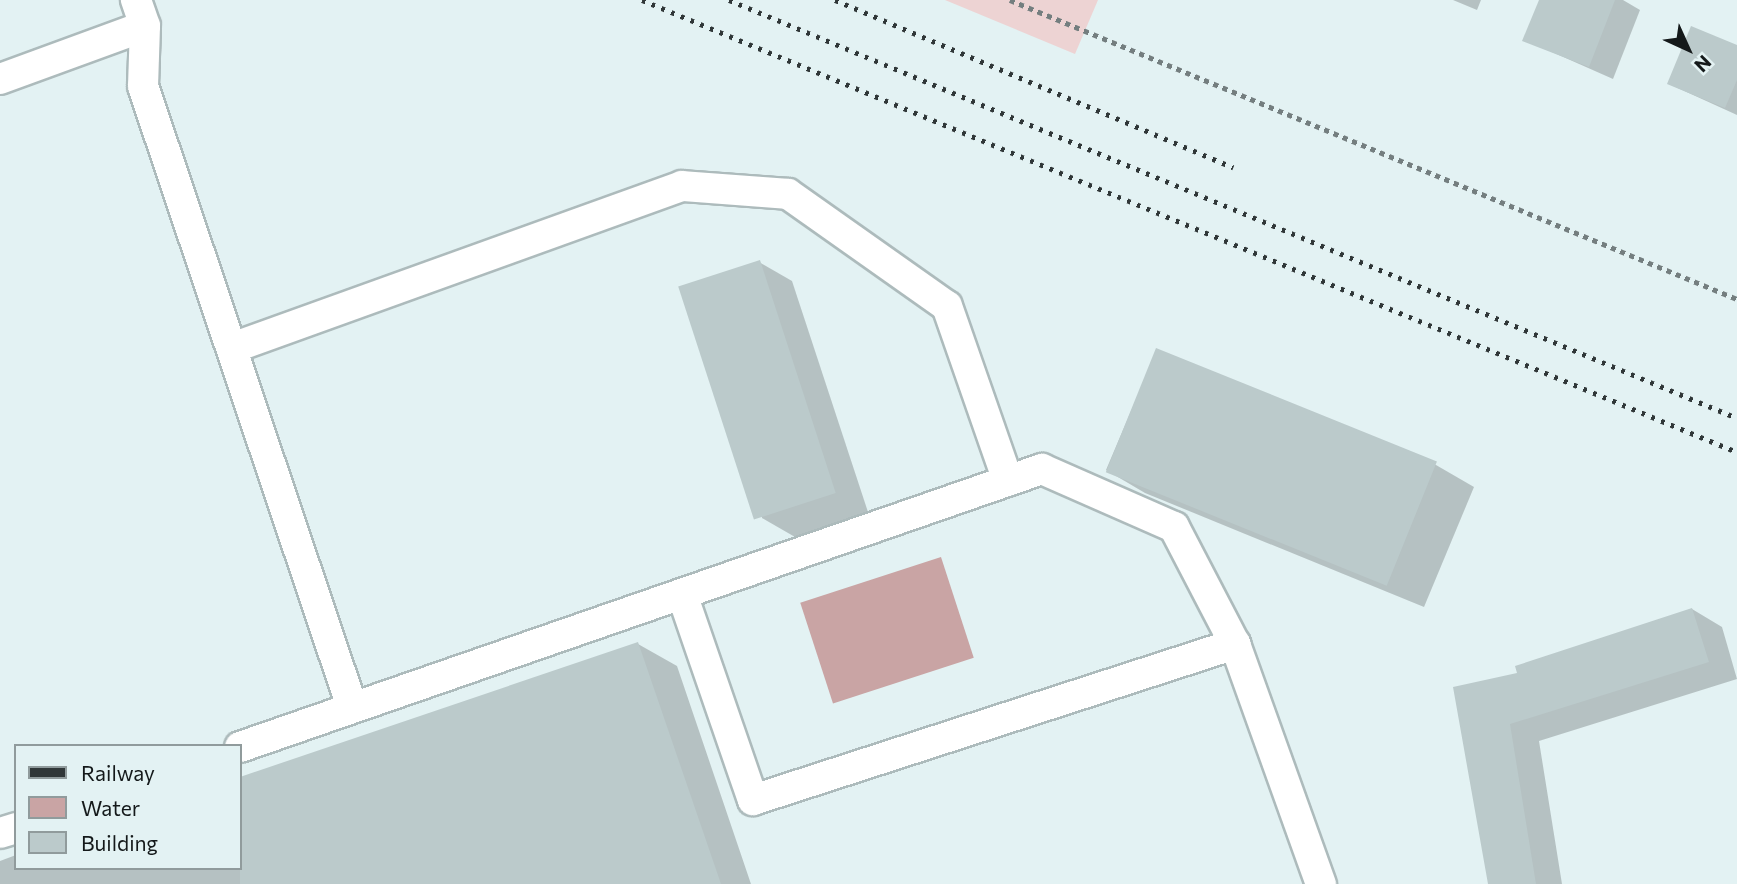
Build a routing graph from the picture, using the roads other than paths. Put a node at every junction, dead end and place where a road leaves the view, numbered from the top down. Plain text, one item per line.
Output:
1 (140, 13) edge
2 (0, 79) edge
3 (232, 348) junction
4 (1008, 481) junction
5 (682, 594) junction
6 (1235, 644) junction
7 (352, 707) junction
8 (242, 746) edge
9 (1321, 884) edge

1 - 2 lane
1 - 3 lane
3 - 4 lane
3 - 7 lane
4 - 5 lane
4 - 6 lane
5 - 6 lane
5 - 7 lane
6 - 9 lane
7 - 8 lane

